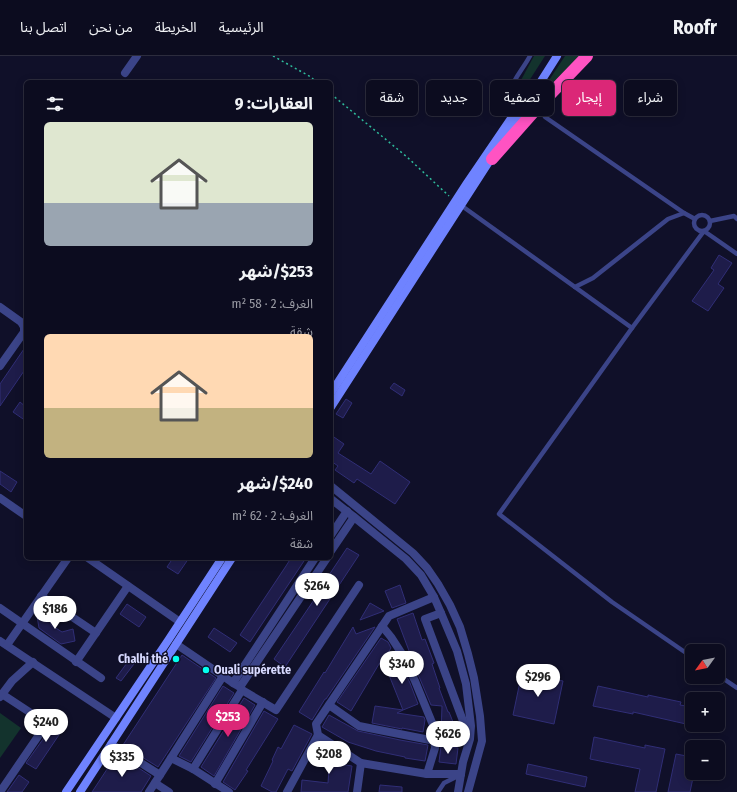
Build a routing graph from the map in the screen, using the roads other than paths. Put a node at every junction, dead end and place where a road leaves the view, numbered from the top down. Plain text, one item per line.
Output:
1 (137, 56) edge
2 (530, 56) edge
3 (551, 56) edge
4 (557, 56) edge
5 (587, 56) edge
6 (125, 73) dead end
7 (515, 80) edge
8 (535, 80) edge
9 (512, 116) edge
10 (545, 117) dead end
11 (492, 159) junction
12 (459, 203) junction
13 (684, 212) junction
14 (695, 219) junction
15 (737, 219) edge
16 (710, 221) junction
17 (704, 231) junction
18 (737, 254) edge
19 (575, 287) junction
20 (0, 308) edge
21 (632, 328) junction
22 (0, 366) edge
23 (333, 390) edge
24 (333, 404) edge
25 (333, 488) edge
26 (0, 498) edge
27 (333, 500) edge
28 (347, 511) junction
29 (24, 515) edge
30 (354, 517) junction
31 (333, 531) edge
32 (333, 548) edge
33 (67, 560) edge
34 (91, 560) edge
35 (221, 560) edge
36 (231, 560) edge
37 (315, 560) edge
38 (326, 560) edge
39 (359, 585) dead end
40 (128, 586) junction
41 (41, 596) junction
42 (434, 597) junction
43 (0, 608) edge
44 (441, 613) junction
45 (180, 622) junction
46 (22, 623) junction
47 (382, 626) junction
48 (96, 633) junction
49 (3, 643) edge
50 (176, 644) junction
51 (685, 652) edge
52 (32, 662) junction
53 (76, 662) junction
54 (223, 676) junction
55 (101, 678) dead end
56 (725, 680) edge
57 (238, 687) junction
58 (737, 688) edge
59 (1, 695) edge
60 (264, 702) junction
61 (328, 705) junction
62 (116, 718) junction
63 (318, 735) junction
64 (470, 739) junction
65 (435, 741) junction
66 (111, 744) junction
67 (171, 758) junction
68 (361, 763) junction
69 (193, 770) junction
70 (427, 774) junction
71 (461, 774) junction
72 (160, 775) junction
73 (155, 783) junction
74 (215, 784) junction
75 (0, 792) edge
76 (66, 792) edge
77 (80, 792) edge
78 (149, 792) edge
79 (169, 792) edge
80 (228, 792) edge
81 (287, 792) edge
82 (357, 792) edge
83 (438, 792) edge
84 (458, 792) edge
85 (468, 792) edge

1 - 6 street
2 - 7 lane
3 - 8 main road
4 - 11 main road
5 - 11 highway
9 - 12 main road
10 - 13 lane
11 - 12 main road
12 - 19 lane
12 - 23 main road
12 - 24 main road
13 - 14 lane
13 - 19 lane
14 - 16 lane
14 - 17 lane
15 - 16 lane
16 - 17 lane
17 - 18 lane
17 - 21 lane
19 - 21 lane
20 - 22 street
21 - 51 lane
25 - 85 street
26 - 29 street
27 - 28 street
28 - 30 street
28 - 31 street
30 - 32 street
30 - 42 street
33 - 41 street
34 - 40 street
35 - 45 main road
36 - 50 main road
37 - 57 street
38 - 57 street
39 - 60 street
40 - 45 street
40 - 48 street
41 - 46 street
41 - 48 street
42 - 44 street
42 - 47 street
43 - 46 street
44 - 64 street
44 - 64 street
45 - 62 main road
46 - 49 street
46 - 53 street
47 - 61 street
47 - 65 street
48 - 53 street
49 - 52 street
50 - 54 street
50 - 66 main road
52 - 59 street
52 - 62 street
53 - 55 street
54 - 57 street
54 - 67 street
56 - 58 lane
57 - 60 street
57 - 69 street
59 - 75 street
60 - 74 street
61 - 63 street
61 - 65 street
62 - 76 main road
63 - 68 street
63 - 81 street
64 - 71 street
65 - 70 street
66 - 72 street
66 - 77 main road
67 - 69 street
67 - 72 street
68 - 70 street
68 - 82 street
69 - 74 street
70 - 71 street
71 - 83 lane
71 - 84 street
72 - 73 street
73 - 78 street
73 - 79 street
74 - 80 street

